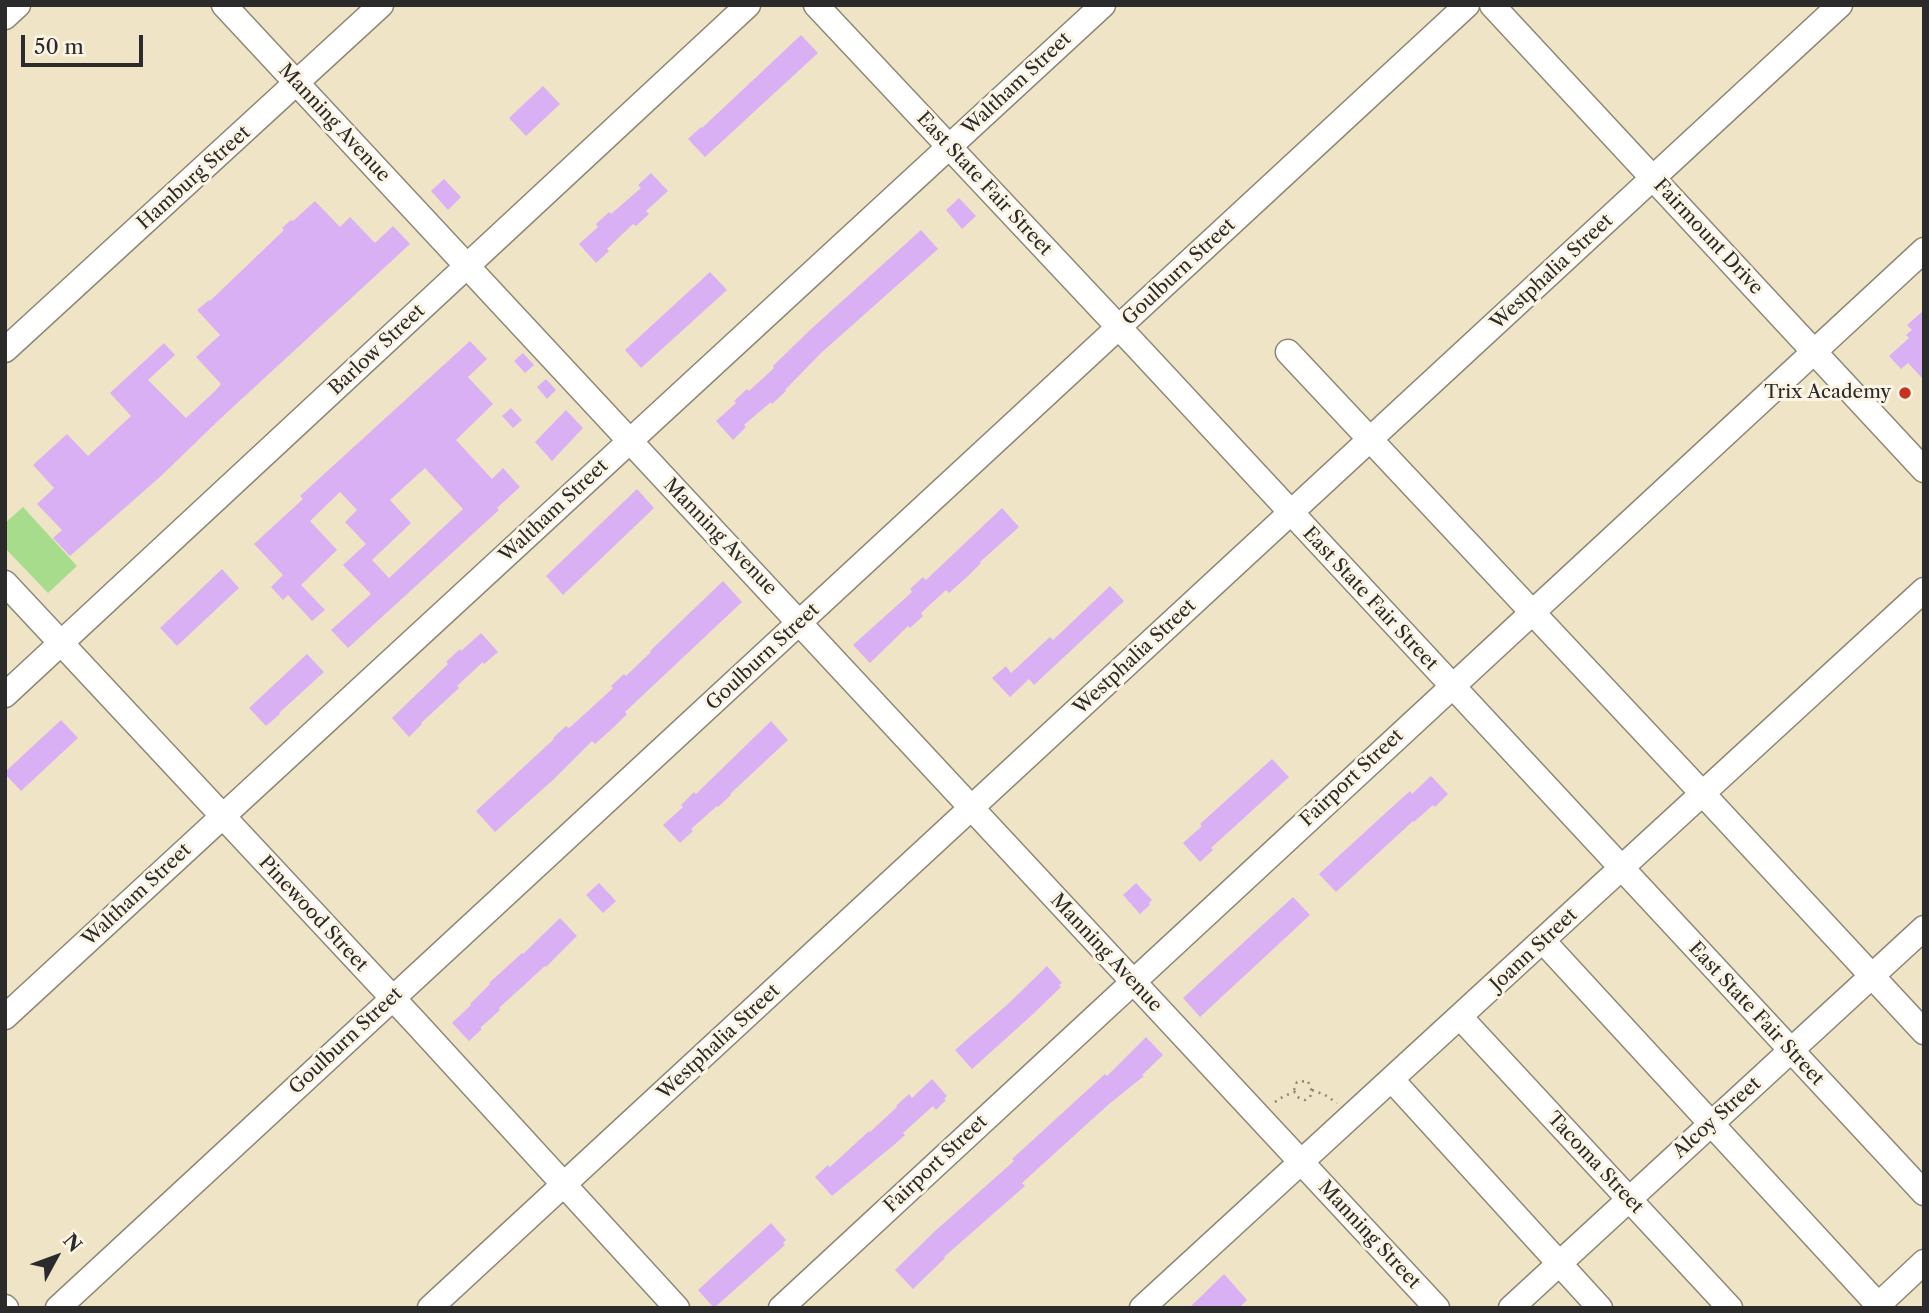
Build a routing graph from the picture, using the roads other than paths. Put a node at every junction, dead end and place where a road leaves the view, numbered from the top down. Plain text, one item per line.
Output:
1 (18, 5) edge
2 (224, 5) edge
3 (381, 5) edge
4 (748, 5) edge
5 (816, 5) edge
6 (1103, 5) edge
7 (1467, 5) edge
8 (1492, 5) edge
9 (1840, 5) edge
10 (5, 17) edge
11 (297, 84) junction
12 (950, 147) junction
13 (1654, 178) junction
14 (1924, 250) edge
15 (468, 266) junction
16 (1119, 328) junction
17 (5, 350) edge
18 (1813, 351) junction
19 (1288, 352) dead end
20 (1370, 439) junction
21 (629, 441) junction
22 (1924, 470) edge
23 (1290, 513) junction
24 (5, 583) edge
25 (1924, 590) edge
26 (1531, 612) junction
27 (800, 622) junction
28 (61, 643) junction
29 (1451, 686) junction
30 (5, 695) edge
31 (1703, 794) junction
32 (972, 808) junction
33 (222, 817) junction
34 (1621, 869) junction
35 (1924, 928) edge
36 (1543, 941) junction
37 (1871, 976) junction
38 (1132, 981) junction
39 (392, 998) junction
40 (5, 1017) edge
41 (1460, 1017) junction
42 (1924, 1032) edge
43 (1790, 1051) junction
44 (1392, 1080) junction
45 (1710, 1124) junction
46 (1301, 1162) junction
47 (564, 1185) junction
48 (1924, 1194) edge
49 (1629, 1199) junction
50 (1924, 1262) edge
51 (1559, 1263) junction
52 (1878, 1307) edge
53 (58, 1308) edge
54 (430, 1308) edge
55 (677, 1308) edge
56 (781, 1308) edge
57 (1142, 1308) edge
58 (1437, 1308) edge
59 (1511, 1308) edge
60 (1600, 1308) edge
61 (1730, 1308) edge

1 - 10 street
2 - 11 street, Manning Avenue
3 - 11 street, Hamburg Street
4 - 15 street, Barlow Street
5 - 12 street, East State Fair Street
6 - 12 street, Waltham Street
7 - 16 street, Goulburn Street
8 - 13 street, Fairmount Drive
9 - 13 street, Westphalia Street
11 - 15 street, Manning Avenue
11 - 17 street, Hamburg Street
12 - 16 street, East State Fair Street
12 - 21 street, Waltham Street
13 - 18 street, Fairmount Drive
13 - 20 street, Westphalia Street
14 - 18 street, Fairport Street
15 - 21 street, Manning Avenue
15 - 28 street, Barlow Street
16 - 23 street, East State Fair Street
16 - 27 street, Goulburn Street
18 - 22 street, Fairmount Drive
18 - 26 street, Fairport Street
19 - 20 street
20 - 23 street, Westphalia Street
20 - 26 street
21 - 27 street, Manning Avenue
21 - 33 street, Waltham Street
23 - 29 street, East State Fair Street
23 - 32 street, Westphalia Street
24 - 28 street, Pinewood Street
25 - 31 street, Joann Street
26 - 29 street, Fairport Street
26 - 31 street
27 - 32 street, Manning Avenue
27 - 39 street, Goulburn Street
28 - 30 street, Barlow Street
28 - 33 street, Pinewood Street
29 - 34 street, East State Fair Street
29 - 38 street, Fairport Street
31 - 34 street, Joann Street
31 - 37 street
32 - 38 street, Manning Avenue
32 - 47 street, Westphalia Street
33 - 39 street, Pinewood Street
33 - 40 street, Waltham Street
34 - 36 street, Joann Street
34 - 43 street, East State Fair Street
35 - 37 street, Alcoy Street
36 - 41 street, Joann Street
36 - 45 street
37 - 42 street
37 - 43 street, Alcoy Street
38 - 46 street, Manning Avenue
38 - 56 street, Fairport Street
39 - 47 street, Pinewood Street
39 - 53 street, Goulburn Street
41 - 44 street, Joann Street
41 - 49 street, Tacoma Street
43 - 45 street, Alcoy Street
43 - 48 street, East State Fair Street
44 - 46 street, Joann Street
44 - 51 street
45 - 49 street, Alcoy Street
45 - 52 street
46 - 57 street, Joann Street
46 - 58 street, Manning Street
47 - 54 street, Westphalia Street
47 - 55 street, Pinewood Street
49 - 51 street, Alcoy Street
49 - 61 street, Tacoma Street
50 - 52 street
51 - 59 street, Alcoy Street
51 - 60 street

